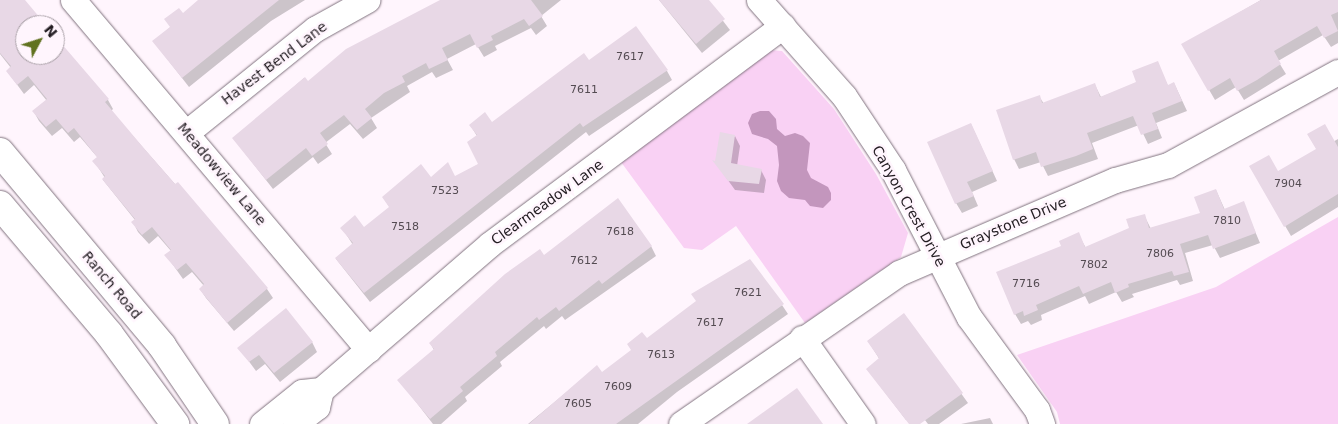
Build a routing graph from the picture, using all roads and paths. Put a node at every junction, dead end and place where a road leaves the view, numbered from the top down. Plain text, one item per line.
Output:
1 (73, 0) edge
2 (367, 0) edge
3 (759, 0) edge
4 (783, 26) junction
5 (1338, 72) edge
6 (186, 133) junction
7 (0, 152) edge
8 (0, 205) edge
9 (937, 256) junction
10 (802, 338) junction
11 (369, 350) junction
12 (321, 390) junction
13 (175, 424) edge
14 (215, 424) edge
15 (262, 424) edge
16 (295, 424) edge
17 (682, 424) edge
18 (862, 424) edge
19 (1042, 424) edge

1 - 6 street, Meadowview Lane
2 - 6 street, Havest Bend Lane
3 - 4 street, Canyon Crest Drive
4 - 9 street, Canyon Crest Drive
4 - 11 street, Clearmeadow Lane
5 - 9 street, Graystone Drive
6 - 11 street, Meadowview Lane
7 - 14 main road, Ranch Road
8 - 13 main road
9 - 10 street, Graystone Drive
9 - 19 street, Canyon Crest Drive
10 - 17 street, Graystone Drive
10 - 18 street
11 - 12 street, Clearmeadow Lane
12 - 15 street, Clearmeadow Lane
12 - 16 street, Clearmeadow Lane

